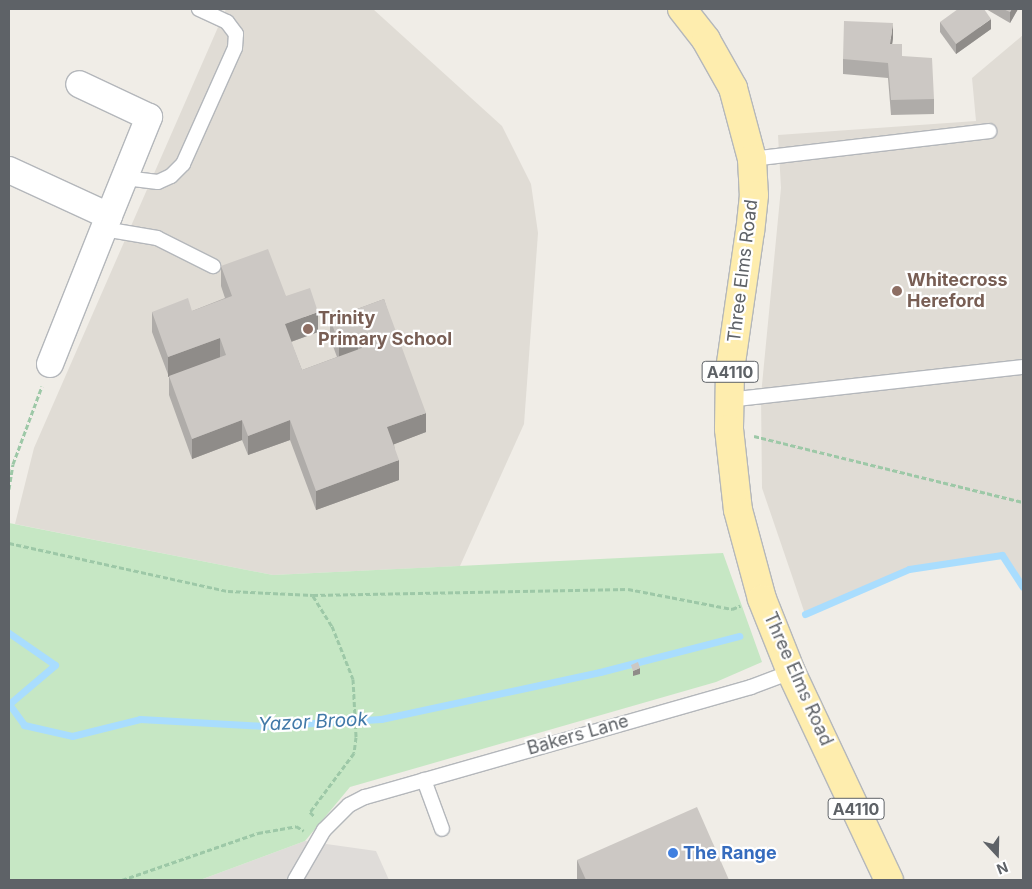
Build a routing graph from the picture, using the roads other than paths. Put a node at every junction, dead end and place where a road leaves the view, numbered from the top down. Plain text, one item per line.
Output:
1 (199, 9) edge
2 (682, 9) edge
3 (78, 84) dead end
4 (989, 131) dead end
5 (752, 159) junction
6 (9, 170) edge
7 (124, 178) junction
8 (107, 223) junction
9 (214, 266) dead end
10 (50, 364) road end
11 (1023, 367) edge
12 (728, 400) junction
13 (791, 672) junction
14 (424, 780) junction
15 (442, 830) dead end
16 (295, 880) edge
17 (889, 880) edge

1 - 7 lane
2 - 5 main road, Three Elms Road / A4110
3 - 7 street
4 - 5 lane
5 - 12 main road, Three Elms Road / A4110
6 - 8 street
7 - 8 street
8 - 9 lane
8 - 10 street
11 - 12 lane
12 - 13 main road, Three Elms Road / A4110
13 - 14 lane, Bakers Lane
13 - 17 main road, Three Elms Road / A4110
14 - 15 lane
14 - 16 lane, Bakers Lane

